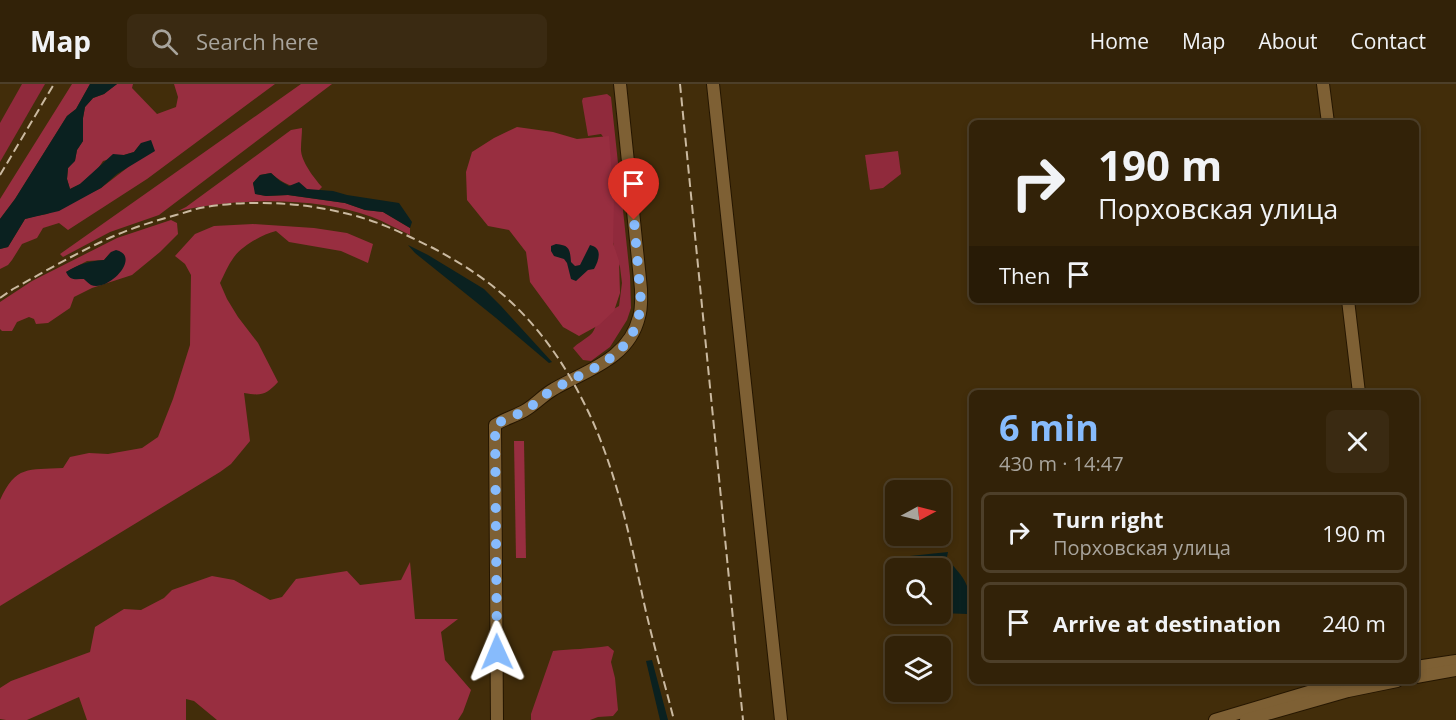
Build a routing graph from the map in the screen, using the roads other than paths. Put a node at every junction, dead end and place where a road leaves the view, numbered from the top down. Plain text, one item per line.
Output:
1 (620, 84) edge
2 (713, 84) edge
3 (1323, 84) edge
4 (1328, 120) edge
5 (1348, 303) edge
6 (1359, 390) edge
7 (1456, 661) edge
8 (1419, 667) edge
9 (1456, 670) edge
10 (1419, 676) edge
11 (1340, 684) edge
12 (1383, 684) edge
13 (497, 720) edge
14 (781, 720) edge
15 (1215, 720) edge
16 (1245, 720) edge

1 - 13 street
2 - 14 street
3 - 4 street
5 - 6 street
7 - 8 street
9 - 10 street
11 - 15 street
12 - 16 street

